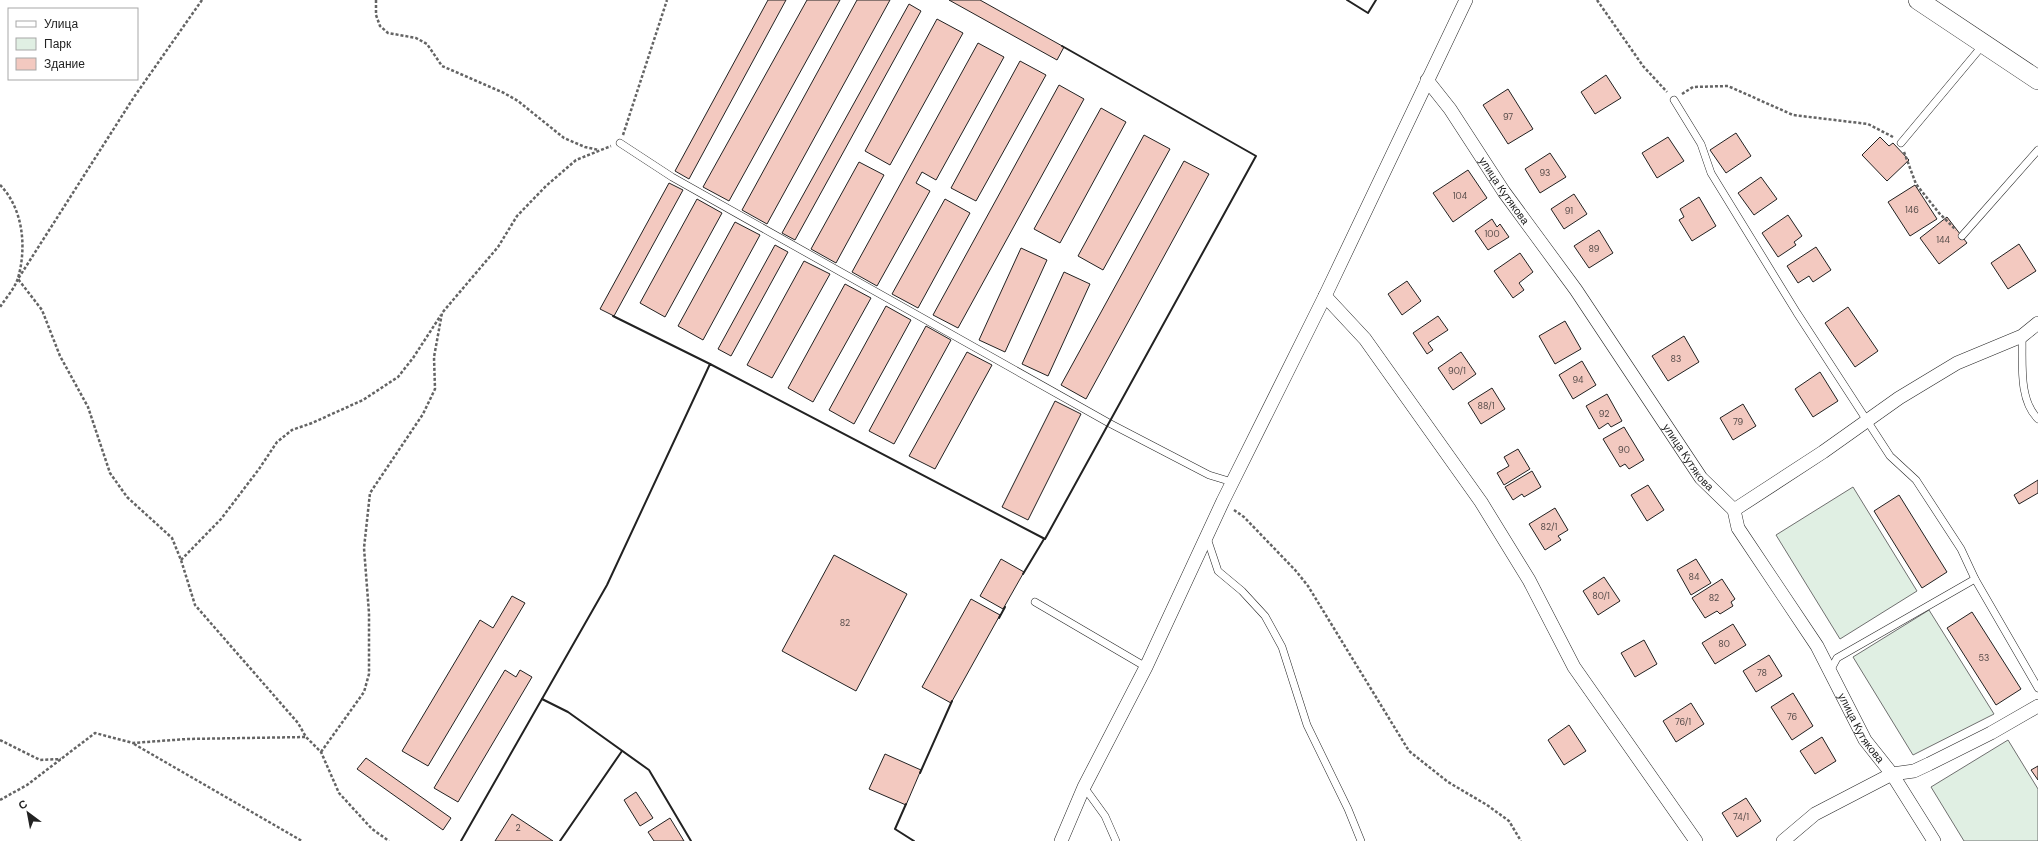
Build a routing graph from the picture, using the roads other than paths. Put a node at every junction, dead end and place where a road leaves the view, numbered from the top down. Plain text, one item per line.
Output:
1 (1466, 0) edge
2 (1918, 0) edge
3 (1984, 43) junction
4 (1427, 80) junction
5 (2038, 80) edge
6 (1674, 100) road end
7 (620, 143) road end
8 (1901, 143) road end
9 (2038, 150) edge
10 (1962, 236) road end
11 (1325, 296) junction
12 (2038, 323) edge
13 (2022, 336) junction
14 (2038, 419) edge
15 (1866, 421) junction
16 (1232, 482) junction
17 (1734, 510) junction
18 (1207, 538) junction
19 (1975, 579) junction
20 (1035, 602) dead end
21 (1146, 667) junction
22 (1830, 671) junction
23 (2038, 688) edge
24 (2038, 706) edge
25 (1892, 774) junction
26 (1084, 787) junction
27 (1061, 841) edge
28 (1116, 841) edge
29 (1361, 841) edge
30 (1696, 841) edge
31 (1783, 841) edge
32 (1934, 841) edge

1 - 4 street
2 - 3 main road
3 - 5 main road
3 - 8 lane
4 - 11 street
4 - 17 street, улица Кутякова
6 - 15 lane
7 - 16 lane
9 - 10 lane
11 - 16 street
11 - 30 street
12 - 13 street
13 - 14 lane
13 - 15 street
15 - 17 street
15 - 19 lane
16 - 18 street
17 - 22 street, улица Кутякова
18 - 21 street
18 - 29 lane
19 - 22 lane
19 - 23 lane
20 - 21 lane
21 - 26 street
22 - 25 street, улица Кутякова
24 - 25 street
25 - 31 street
25 - 32 street, улица Кутякова
26 - 27 street
26 - 28 lane

